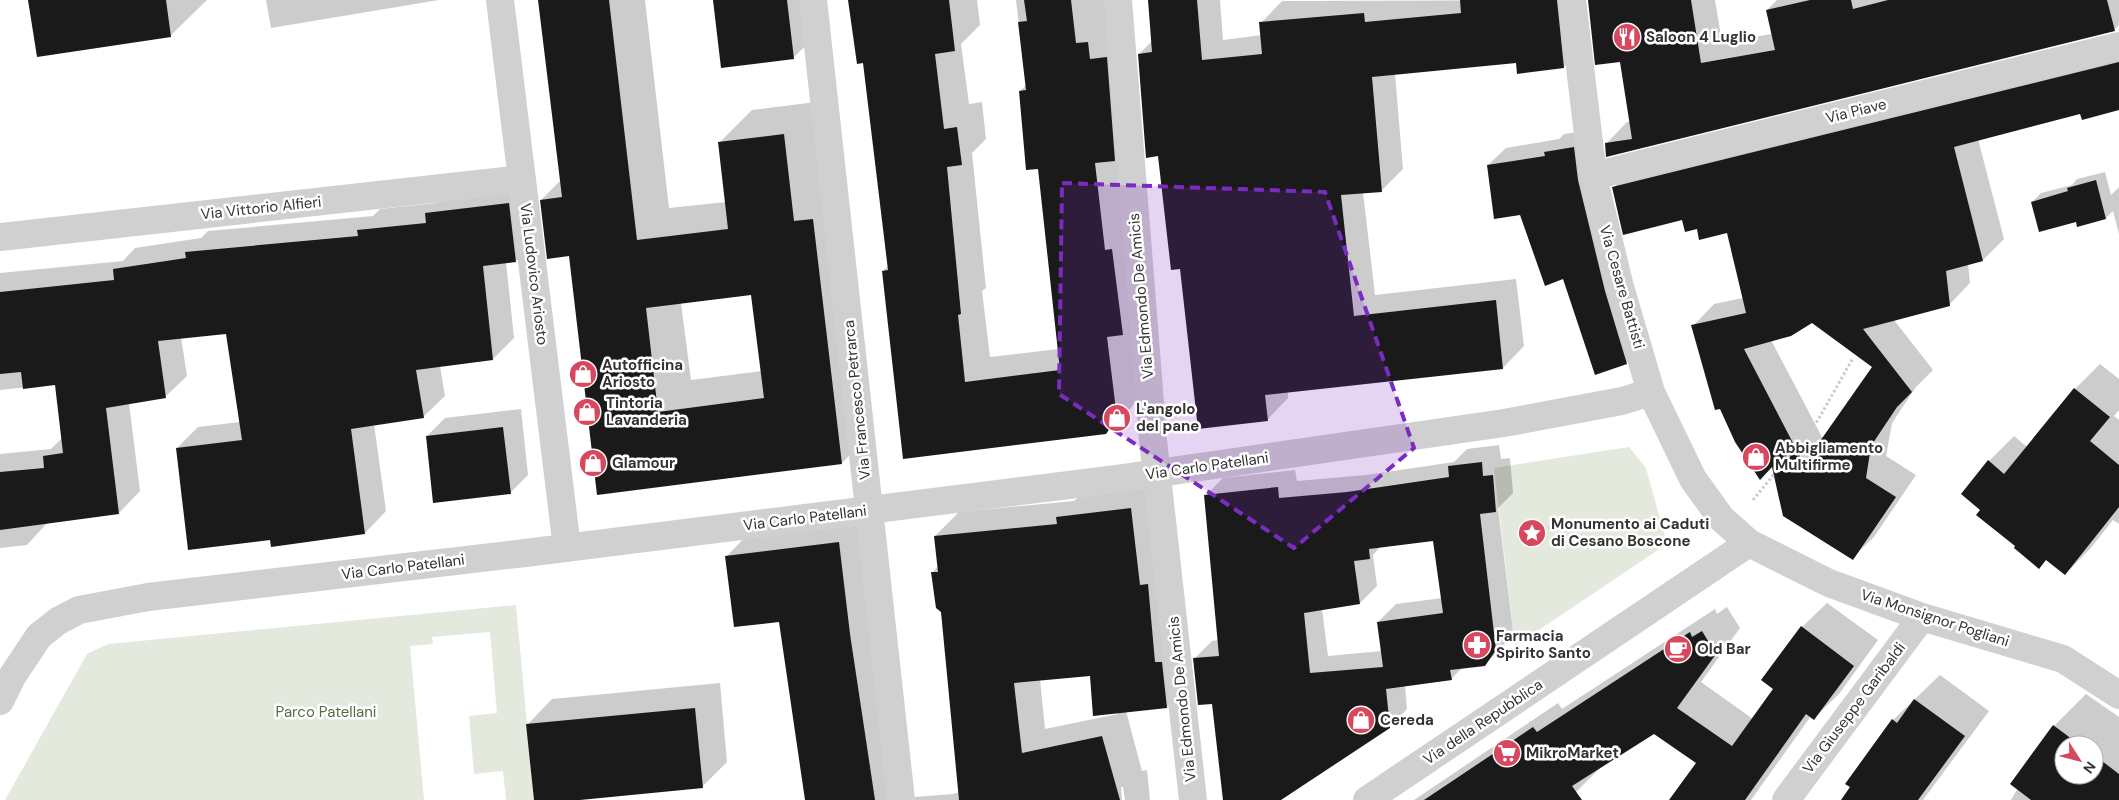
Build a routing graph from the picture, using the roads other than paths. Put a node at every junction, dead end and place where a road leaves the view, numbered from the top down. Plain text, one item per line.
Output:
1 (500, 0) edge
2 (813, 0) edge
3 (1118, 0) edge
4 (1572, 0) edge
5 (2119, 46) edge
6 (1593, 176) junction
7 (522, 179) junction
8 (0, 237) edge
9 (1651, 392) junction
10 (1156, 473) junction
11 (869, 510) junction
12 (1749, 543) junction
13 (567, 548) junction
14 (1922, 617) junction
15 (2119, 695) edge
16 (0, 701) edge
17 (901, 800) edge
18 (1193, 800) edge
19 (1367, 800) edge
20 (1786, 800) edge

1 - 7 street, Via Ludovico Ariosto
2 - 11 street, Via Francesco Petrarca
3 - 10 street, Via Edmondo De Amicis
4 - 6 street, Via Cesare Battisti
5 - 6 street, Via Piave
6 - 9 street, Via Cesare Battisti
7 - 8 street, Via Vittorio Alfieri
7 - 13 street, Via Ludovico Ariosto
9 - 10 street, Via Carlo Patellani
9 - 12 street, Via Cesare Battisti
10 - 11 street, Via Carlo Patellani
10 - 18 street, Via Edmondo De Amicis
11 - 13 street, Via Carlo Patellani
11 - 17 street, Via Francesco Petrarca
12 - 14 street, Via Monsignor Pogliani
12 - 19 street, Via della Repubblica
13 - 16 street, Via Carlo Patellani
14 - 15 street, Via Monsignor Pogliani
14 - 20 street, Via Giuseppe Garibaldi

